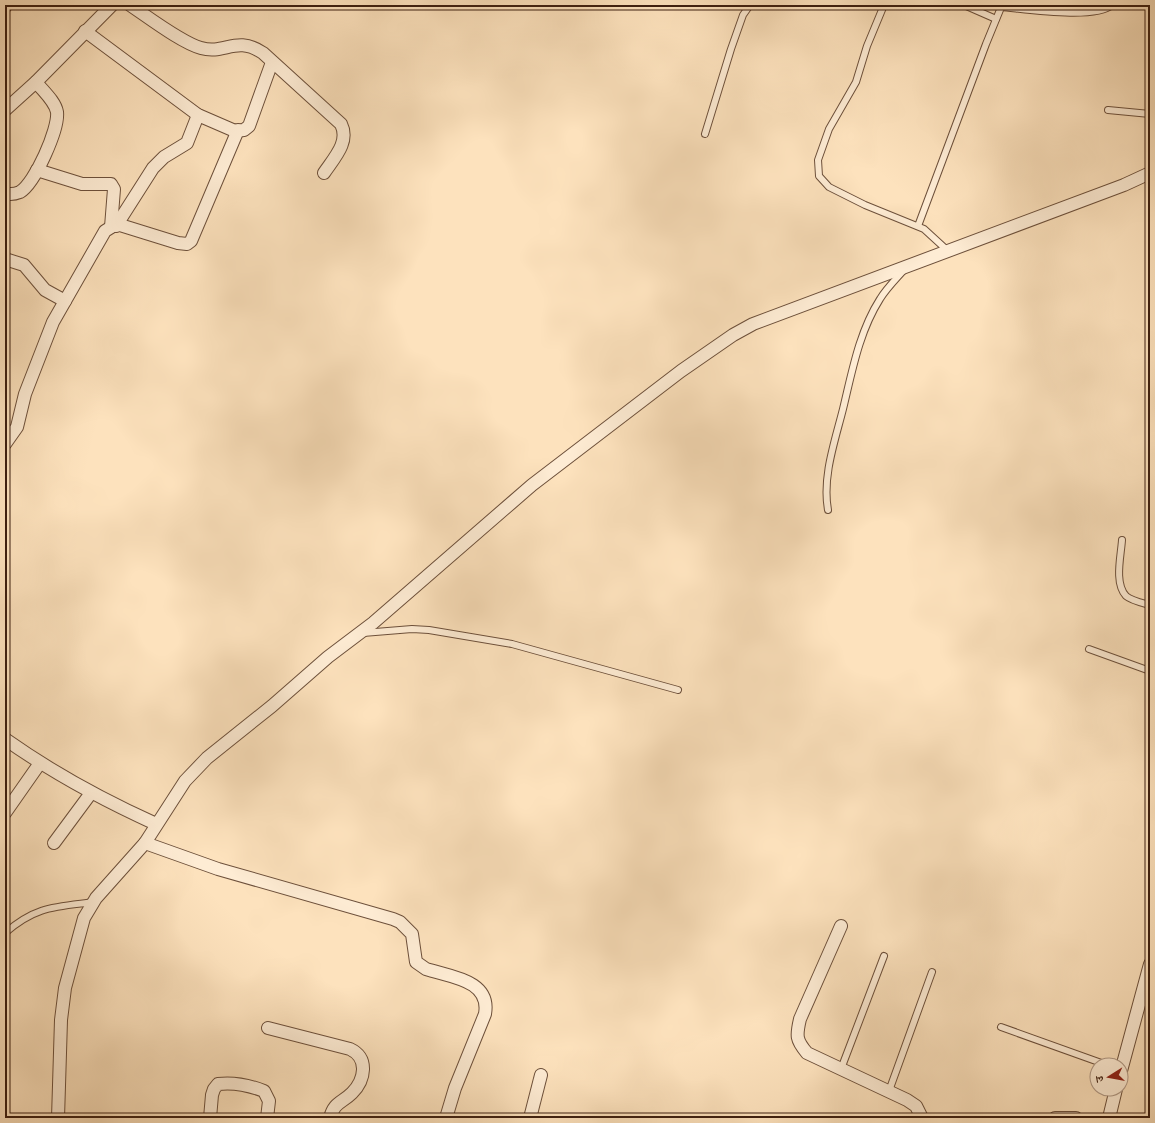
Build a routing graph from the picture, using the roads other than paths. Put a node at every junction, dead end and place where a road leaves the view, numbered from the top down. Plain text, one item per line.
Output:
1 (112, 5) edge
2 (130, 5) edge
3 (750, 5) edge
4 (884, 5) edge
5 (964, 5) edge
6 (1112, 5) edge
7 (1002, 6) edge
8 (996, 19) junction
9 (85, 32) junction
10 (272, 62) junction
11 (36, 82) junction
12 (5, 110) edge
13 (1108, 110) dead end
14 (1150, 114) edge
15 (198, 115) junction
16 (238, 130) junction
17 (705, 134) dead end
18 (37, 170) junction
19 (324, 174) dead end
20 (1150, 174) edge
21 (5, 193) edge
22 (114, 226) junction
23 (918, 226) junction
24 (948, 252) junction
25 (5, 259) edge
26 (905, 268) junction
27 (65, 301) junction
28 (5, 444) edge
29 (828, 510) dead end
30 (1122, 540) dead end
31 (1150, 605) edge
32 (360, 633) junction
33 (1089, 649) dead end
34 (1150, 671) edge
35 (678, 690) dead end
36 (5, 739) edge
37 (40, 763) junction
38 (91, 793) junction
39 (5, 813) edge
40 (156, 824) junction
41 (145, 842) junction
42 (54, 843) dead end
43 (94, 902) junction
44 (842, 926) dead end
45 (5, 933) edge
46 (884, 956) dead end
47 (1150, 964) edge
48 (932, 972) dead end
49 (268, 1028) dead end
50 (1001, 1028) dead end
51 (1125, 1057) edge
52 (1089, 1059) edge
53 (841, 1069) junction
54 (541, 1075) dead end
55 (889, 1091) junction
56 (1114, 1097) edge
57 (58, 1118) edge
58 (210, 1118) edge
59 (267, 1118) edge
60 (330, 1118) edge
61 (446, 1118) edge
62 (530, 1118) edge
63 (922, 1118) edge
64 (1055, 1118) edge
65 (1076, 1118) edge
66 (1109, 1118) edge

1 - 9 street
2 - 10 street
3 - 17 lane
4 - 23 lane
5 - 8 lane
6 - 7 lane
7 - 8 lane
8 - 23 lane
9 - 11 street
9 - 15 street
10 - 16 street
10 - 19 street
11 - 12 street
11 - 18 street
13 - 14 lane
15 - 16 street
15 - 22 street
16 - 22 street
18 - 21 street
18 - 22 street
20 - 24 street
22 - 27 street
23 - 24 lane
24 - 26 street
25 - 27 street
26 - 29 lane
26 - 32 street
27 - 28 street
30 - 31 lane
32 - 35 lane
32 - 40 street
33 - 34 lane
36 - 37 street
37 - 38 street
37 - 39 street
38 - 40 street
38 - 42 street
40 - 41 street
41 - 43 street
41 - 61 street
43 - 45 lane
43 - 57 street
44 - 53 street
46 - 53 lane
47 - 51 street
48 - 55 lane
49 - 60 street
50 - 52 lane
53 - 55 street
54 - 62 street
55 - 63 street
56 - 66 street
58 - 59 street
64 - 65 street

